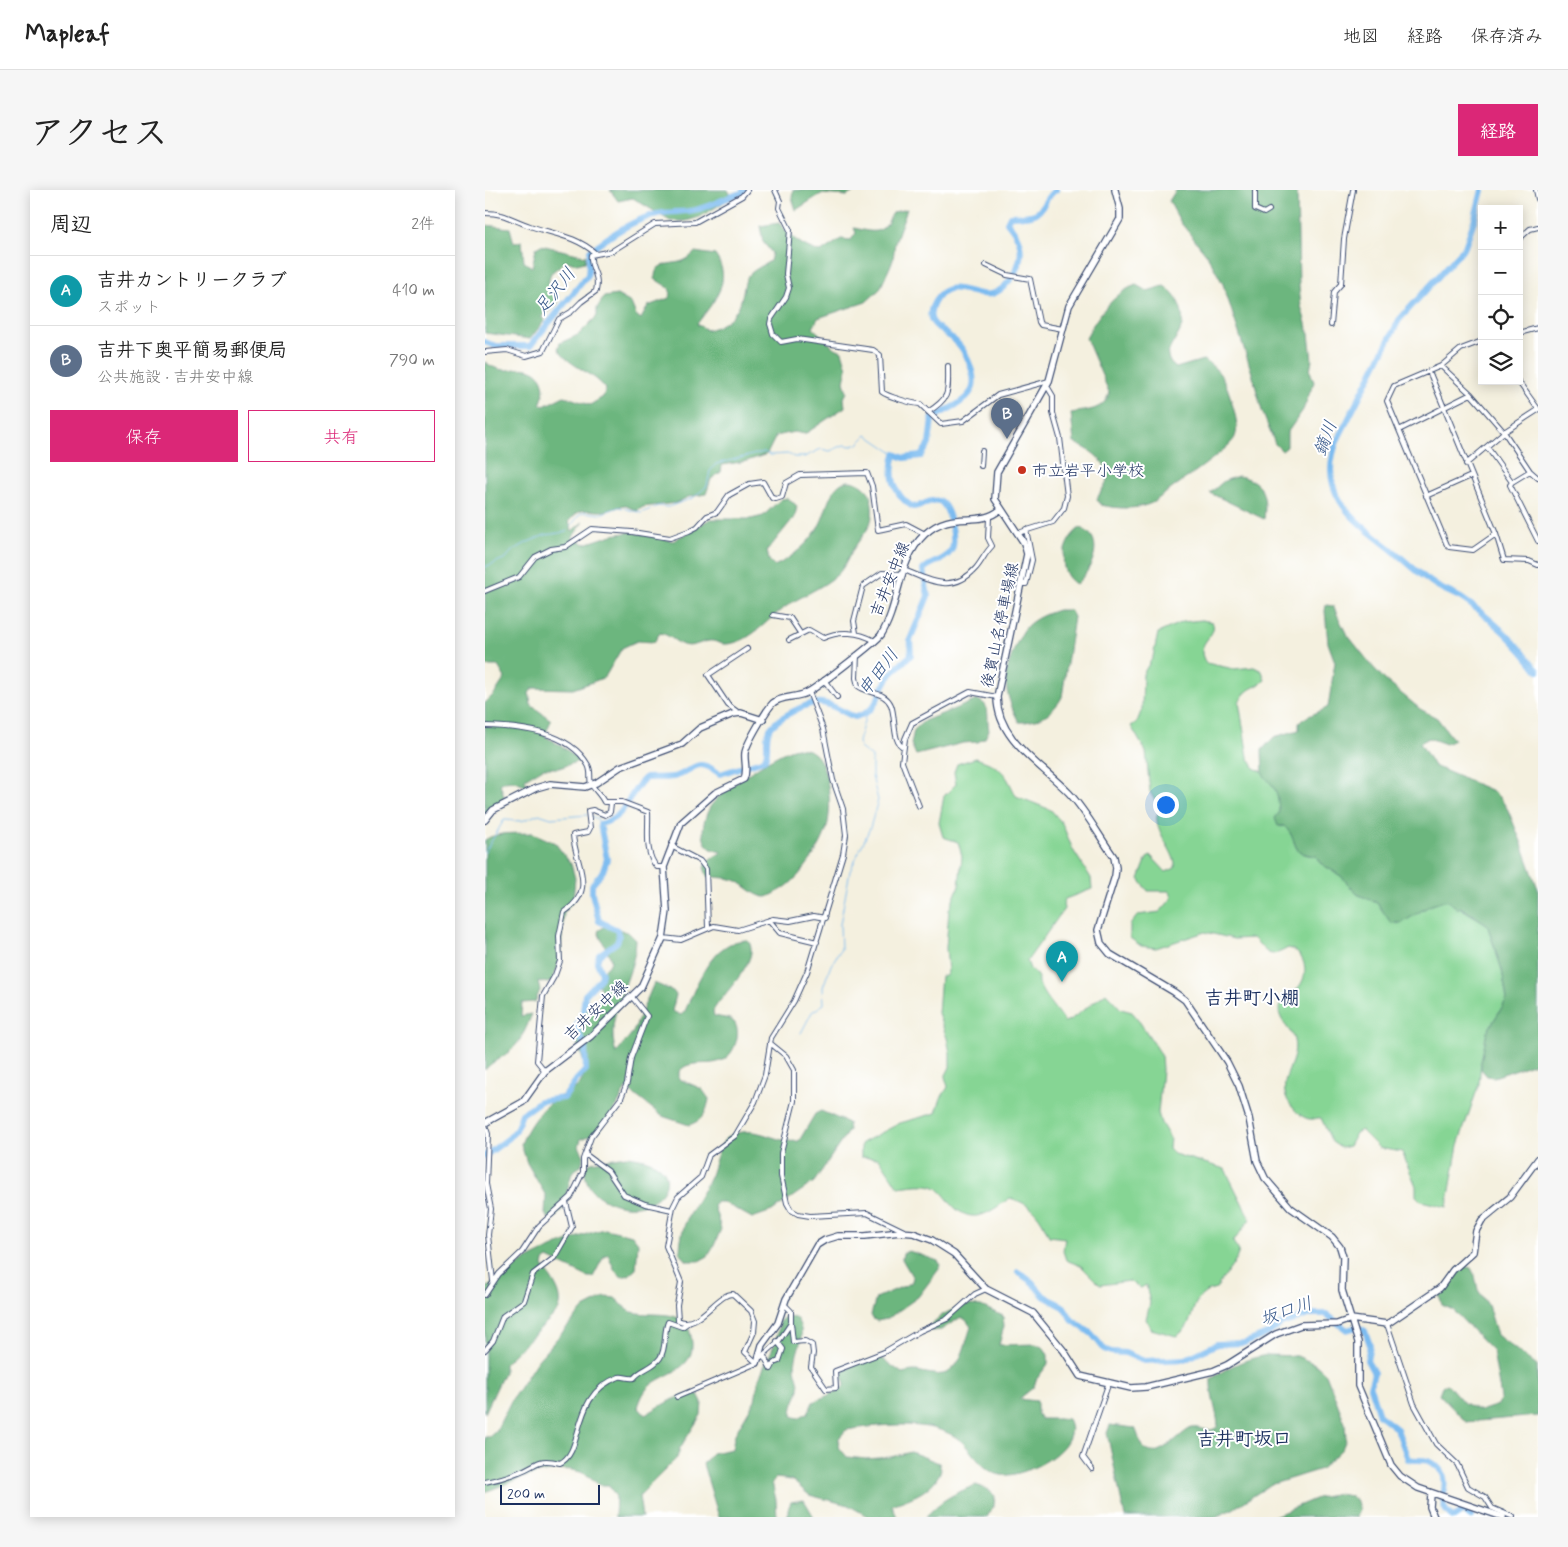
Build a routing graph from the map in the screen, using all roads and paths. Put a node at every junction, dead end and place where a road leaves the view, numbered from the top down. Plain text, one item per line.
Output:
1 (747, 190) edge
2 (775, 190) edge
3 (1115, 190) edge
4 (1255, 190) edge
5 (1353, 190) edge
6 (1536, 190) edge
7 (1538, 198) edge
8 (1269, 210) dead end
9 (485, 213) edge
10 (1538, 226) edge
11 (1523, 236) edge
12 (595, 253) junction
13 (986, 265) dead end
14 (1331, 325) dead end
15 (1538, 328) edge
16 (1063, 329) junction
17 (1523, 332) edge
18 (1478, 343) edge
19 (485, 352) edge
20 (948, 366) dead end
21 (1441, 366) junction
22 (1429, 371) junction
23 (1048, 384) junction
24 (1521, 385) edge
25 (1471, 394) junction
26 (1444, 408) junction
27 (1538, 410) edge
28 (928, 412) junction
29 (1399, 430) junction
30 (1504, 432) junction
31 (1487, 447) junction
32 (983, 451) dead end
33 (1466, 464) junction
34 (981, 466) dead end
35 (1530, 471) junction
36 (1471, 476) junction
37 (1538, 478) edge
38 (1512, 482) junction
39 (1426, 496) junction
40 (1001, 509) junction
41 (989, 518) junction
42 (1026, 529) junction
43 (925, 534) junction
44 (1018, 534) junction
45 (1496, 534) junction
46 (1538, 541) edge
47 (1538, 565) edge
48 (903, 572) junction
49 (1022, 584) junction
50 (485, 591) edge
51 (773, 615) dead end
52 (856, 633) junction
53 (800, 634) junction
54 (789, 640) dead end
55 (875, 641) junction
56 (747, 649) dead end
57 (857, 655) junction
58 (824, 680) junction
59 (810, 694) junction
60 (837, 697) dead end
61 (997, 697) junction
62 (739, 713) junction
63 (763, 720) junction
64 (485, 726) edge
65 (904, 746) junction
66 (591, 785) junction
67 (611, 803) junction
68 (919, 806) dead end
69 (485, 820) edge
70 (671, 846) junction
71 (664, 867) junction
72 (825, 918) junction
73 (769, 920) junction
74 (708, 928) junction
75 (663, 938) junction
76 (817, 942) junction
77 (632, 997) junction
78 (770, 1043) junction
79 (545, 1071) junction
80 (485, 1124) edge
81 (585, 1154) junction
82 (1538, 1158) edge
83 (566, 1202) junction
84 (672, 1210) junction
85 (906, 1232) junction
86 (493, 1281) junction
87 (986, 1288) junction
88 (485, 1295) edge
89 (784, 1304) junction
90 (1351, 1319) junction
91 (691, 1320) junction
92 (791, 1323) junction
93 (1387, 1324) junction
94 (777, 1341) junction
95 (485, 1350) edge
96 (761, 1359) junction
97 (1109, 1382) junction
98 (677, 1397) dead end
99 (1092, 1468) dead end
100 (485, 1482) edge
101 (1431, 1494) junction
102 (1433, 1517) edge
103 (1503, 1517) edge
104 (1513, 1517) edge

1 - 12 street
2 - 28 street
3 - 16 main road
4 - 8 street
5 - 14 street
6 - 7 street
9 - 12 street
10 - 11 street
12 - 19 street
13 - 16 street
15 - 17 street
16 - 23 main road
18 - 21 street
20 - 28 street
21 - 22 street
21 - 25 street
22 - 26 street
22 - 29 street
23 - 28 street
23 - 40 main road
23 - 42 street
24 - 27 street
25 - 26 street
25 - 30 street
26 - 29 street
26 - 33 street
27 - 30 street
29 - 39 street
30 - 31 street
30 - 35 street
31 - 33 street
31 - 38 street
32 - 34 street
33 - 36 street
35 - 37 street
35 - 38 street
36 - 39 street
36 - 45 street
38 - 46 street
39 - 45 street
40 - 41 main road
40 - 44 main road, 後賀山名停車場線
41 - 43 main road, 吉井安中線
41 - 48 street
42 - 44 street
42 - 49 street
43 - 48 main road, 吉井安中線
43 - 50 street
44 - 49 main road, 後賀山名停車場線
45 - 47 street
48 - 52 street
48 - 55 main road, 吉井安中線
49 - 61 main road, 後賀山名停車場線
51 - 53 street
52 - 53 street
52 - 55 street
53 - 54 street
55 - 57 main road, 吉井安中線
56 - 62 street
57 - 58 main road, 吉井安中線
57 - 65 street
58 - 59 main road, 吉井安中線
58 - 60 street
59 - 63 main road, 吉井安中線
59 - 72 street
61 - 65 street
61 - 90 main road, 後賀山名停車場線
62 - 63 main road
62 - 66 main road
63 - 70 main road, 吉井安中線
64 - 66 street
65 - 68 street
66 - 67 street
66 - 69 main road
67 - 71 street
67 - 79 street
70 - 71 main road, 吉井安中線
70 - 74 street
71 - 75 main road, 吉井安中線
72 - 73 street
72 - 76 street
73 - 74 street
73 - 76 street
74 - 75 street
75 - 77 main road, 吉井安中線
76 - 78 street
77 - 79 main road, 吉井安中線
77 - 81 street
78 - 84 street
78 - 85 street
79 - 80 main road, 吉井安中線
80 - 86 street
81 - 83 street
81 - 84 street
82 - 93 main road
83 - 86 street
83 - 95 street
84 - 91 street
85 - 87 main road
85 - 89 main road
86 - 88 street
87 - 92 street
87 - 97 main road
89 - 92 street
89 - 96 main road
90 - 93 main road
90 - 97 main road
90 - 101 main road, 後賀山名停車場線
91 - 96 street
91 - 100 street
92 - 94 street
93 - 104 street
94 - 96 street
94 - 96 street
96 - 98 street
97 - 99 street
101 - 102 main road
101 - 103 main road, 後賀山名停車場線

